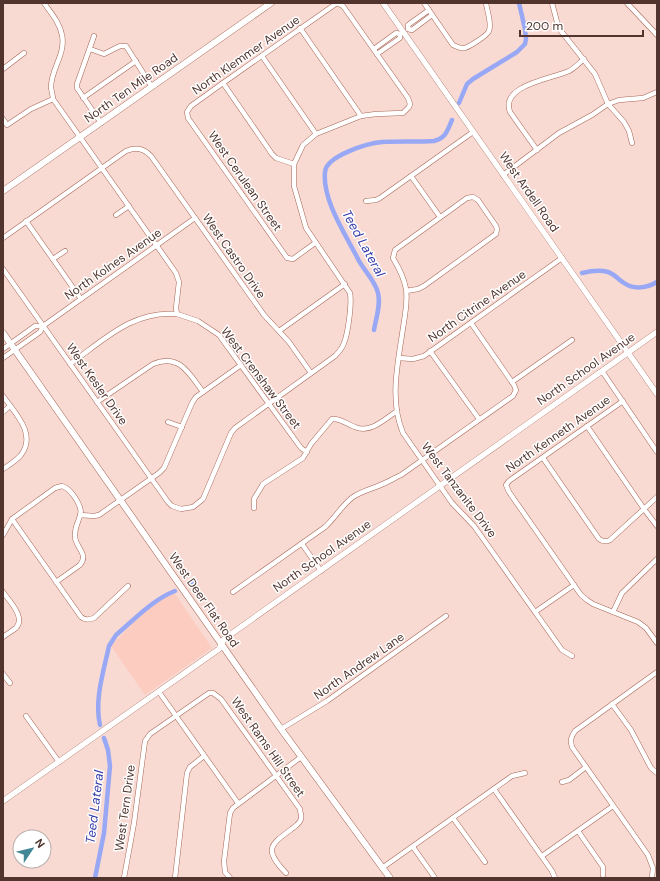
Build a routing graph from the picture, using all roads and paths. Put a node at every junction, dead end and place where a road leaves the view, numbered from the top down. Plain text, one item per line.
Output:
1 (44, 3) edge
2 (271, 3) edge
3 (339, 3) edge
4 (383, 3) edge
5 (424, 3) edge
6 (486, 3) edge
7 (552, 3) edge
8 (627, 3) edge
9 (429, 10) junction
10 (432, 15) junction
11 (300, 28) junction
12 (403, 31) junction
13 (94, 36) dead end
14 (657, 36) edge
15 (90, 49) junction
16 (374, 49) junction
17 (24, 53) dead end
18 (377, 54) junction
19 (262, 56) junction
20 (584, 60) junction
21 (136, 61) junction
22 (3, 69) edge
23 (223, 83) junction
24 (152, 87) junction
25 (657, 92) edge
26 (83, 98) junction
27 (53, 99) junction
28 (608, 104) junction
29 (187, 112) joint
30 (361, 116) junction
31 (3, 119) edge
32 (100, 123) junction
33 (473, 132) junction
34 (316, 134) junction
35 (80, 138) junction
36 (632, 144) dead end
37 (537, 150) junction
38 (294, 164) junction
39 (102, 168) junction
40 (503, 175) junction
41 (411, 176) junction
42 (3, 191) edge
43 (366, 201) dead end
44 (129, 206) junction
45 (116, 215) dead end
46 (440, 217) junction
47 (195, 218) junction
48 (26, 221) junction
49 (3, 238) edge
50 (315, 243) junction
51 (157, 245) junction
52 (65, 251) dead end
53 (562, 258) junction
54 (53, 259) junction
55 (3, 269) edge
56 (345, 284) junction
57 (406, 291) junction
58 (81, 298) junction
59 (177, 314) junction
60 (471, 323) junction
61 (43, 326) junction
62 (279, 330) junction
63 (657, 332) edge
64 (3, 334) edge
65 (572, 340) dead end
66 (10, 344) junction
67 (3, 349) edge
68 (15, 350) junction
69 (430, 351) junction
70 (628, 353) junction
71 (3, 358) edge
72 (399, 358) junction
73 (70, 364) junction
74 (241, 365) junction
75 (602, 371) junction
76 (311, 373) junction
77 (512, 382) junction
78 (203, 392) junction
79 (657, 394) edge
80 (3, 396) edge
81 (623, 401) junction
82 (97, 402) junction
83 (268, 403) junction
84 (10, 406) junction
85 (397, 411) junction
86 (3, 412) edge
87 (479, 419) junction
88 (168, 422) dead end
89 (587, 426) junction
90 (182, 428) junction
91 (307, 452) junction
92 (657, 452) edge
93 (542, 458) junction
94 (422, 460) junction
95 (3, 469) edge
96 (151, 478) junction
97 (440, 486) junction
98 (657, 496) edge
99 (121, 500) junction
100 (254, 508) dead end
101 (644, 509) junction
102 (80, 515) junction
103 (12, 520) junction
104 (657, 526) edge
105 (3, 534) edge
106 (302, 544) junction
107 (657, 559) edge
108 (321, 571) junction
109 (56, 582) junction
110 (574, 585) junction
111 (128, 586) dead end
112 (3, 592) edge
113 (233, 592) dead end
114 (535, 612) junction
115 (613, 612) junction
116 (446, 616) dead end
117 (3, 637) edge
118 (656, 640) edge
119 (221, 644) junction
120 (572, 656) dead end
121 (657, 672) edge
122 (3, 674) edge
123 (10, 683) dead end
124 (159, 692) junction
125 (612, 704) junction
126 (26, 716) dead end
127 (176, 716) junction
128 (281, 729) junction
129 (204, 756) junction
130 (301, 757) junction
131 (59, 762) junction
132 (586, 767) junction
133 (525, 773) dead end
134 (657, 774) edge
135 (276, 776) junction
136 (562, 782) dead end
137 (494, 789) junction
138 (3, 801) edge
139 (238, 803) junction
140 (613, 806) junction
141 (454, 818) junction
142 (578, 831) junction
143 (413, 847) junction
144 (542, 856) junction
145 (484, 862) dead end
146 (382, 868) junction
147 (286, 873) dead end
148 (603, 875) dead end
149 (124, 878) edge
150 (175, 878) edge
151 (230, 878) edge
152 (390, 878) edge
153 (435, 878) edge
154 (555, 878) edge
155 (652, 878) edge

1 - 27 street
2 - 24 main road, North Ten Mile Road
3 - 11 street, North Klemmer Avenue
3 - 16 street
4 - 12 street, West Ardell Road
5 - 9 street
6 - 10 street
7 - 20 street
8 - 14 street
9 - 10 street
9 - 12 street
10 - 12 street
11 - 19 street, North Klemmer Avenue
11 - 30 street
12 - 16 street
12 - 18 street
12 - 33 street, West Ardell Road
13 - 15 street
15 - 21 street
15 - 26 street
16 - 18 street
17 - 22 street
18 - 30 street
19 - 23 street, North Klemmer Avenue
19 - 34 street
20 - 28 street
20 - 37 street
21 - 24 street
21 - 26 street
23 - 29 street, North Klemmer Avenue
23 - 38 street
24 - 32 main road, North Ten Mile Road
25 - 28 street
26 - 32 street
27 - 31 street
27 - 35 street
28 - 36 street
28 - 37 street
29 - 50 street, West Cerulean Street
30 - 34 street
32 - 35 main road, North Ten Mile Road
33 - 40 street, West Ardell Road
33 - 41 street
34 - 38 street
35 - 39 street
35 - 42 main road, North Ten Mile Road
37 - 40 street
38 - 50 street
39 - 44 street
39 - 47 street, West Castro Drive
39 - 48 street
40 - 53 street, West Ardell Road
41 - 43 street
41 - 46 street
44 - 45 street
44 - 51 street
46 - 57 street, West Tanzanite Drive
46 - 57 street
47 - 51 street, North Kolnes Avenue
47 - 62 street, West Castro Drive
48 - 49 street
48 - 54 street
50 - 56 street
51 - 58 street, North Kolnes Avenue
51 - 59 street
52 - 54 street
53 - 60 street, North Citrine Avenue
53 - 70 street, West Ardell Road
54 - 58 street
55 - 61 street, West Kesler Drive
56 - 62 street
56 - 76 street
57 - 72 street, West Tanzanite Drive
58 - 61 street, North Kolnes Avenue
59 - 73 street, West Crenshaw Street
59 - 74 street, West Crenshaw Street
60 - 69 street, North Citrine Avenue
60 - 77 street
61 - 66 street, North Kolnes Avenue
61 - 68 street, North Kolnes Avenue
61 - 73 street, West Kesler Drive
62 - 76 street, West Castro Drive
63 - 70 street, North School Avenue
64 - 66 main road, West Deer Flat Road
65 - 77 street
66 - 67 street, North Kolnes Avenue
66 - 68 main road, West Deer Flat Road
68 - 71 street, North Kolnes Avenue
68 - 99 main road, West Deer Flat Road
69 - 72 street, North Citrine Avenue
69 - 87 street
70 - 75 street, North School Avenue
70 - 79 street, West Ardell Road
72 - 85 street, West Tanzanite Drive
73 - 82 street, West Kesler Drive
74 - 78 street
74 - 83 street, West Crenshaw Street
75 - 81 street
75 - 97 street, North School Avenue
76 - 83 street
77 - 87 street
78 - 82 street
78 - 90 street
80 - 84 street
81 - 89 street, North Kenneth Avenue
81 - 92 street
82 - 96 street, West Kesler Drive
83 - 91 street, West Crenshaw Street
83 - 96 street, West Kesler Drive
84 - 86 street
84 - 95 street
85 - 91 street
85 - 94 street, West Tanzanite Drive
87 - 94 street
88 - 90 street
89 - 93 street, North Kenneth Avenue
89 - 101 street
90 - 96 street
91 - 100 street
93 - 101 street
93 - 110 street, North Kenneth Avenue
94 - 97 street, West Tanzanite Drive
94 - 106 street
96 - 99 street
97 - 108 street, North School Avenue
97 - 114 street, West Tanzanite Drive
98 - 101 street
99 - 102 street
99 - 119 main road, West Deer Flat Road
101 - 104 street
102 - 103 street
102 - 109 street
103 - 105 street
103 - 109 street
106 - 108 street
106 - 113 street
107 - 115 street
108 - 119 street, North School Avenue
109 - 111 street
110 - 114 street
110 - 115 street
112 - 117 street
114 - 120 street, West Tanzanite Drive
115 - 118 street
116 - 128 street, North Andrew Lane
119 - 124 street, North School Avenue
119 - 128 main road, West Deer Flat Road
121 - 125 street
122 - 123 street
124 - 127 street
124 - 131 street, North School Avenue
125 - 132 street
125 - 134 street
126 - 131 street
127 - 129 street
127 - 135 street, West Rams Hill Street
127 - 149 street, West Tern Drive
128 - 130 main road, West Deer Flat Road
129 - 139 street
129 - 150 street
130 - 135 street
130 - 146 main road, West Deer Flat Road
131 - 138 street, North School Avenue
132 - 136 street
132 - 140 street
133 - 137 street
135 - 139 street
135 - 147 street, West Rams Hill Street
137 - 141 street
137 - 144 street
139 - 151 street
140 - 142 street
140 - 155 street
141 - 143 street
141 - 145 street
142 - 144 street
142 - 148 street
143 - 146 street
143 - 153 street
144 - 154 street
146 - 152 main road, West Deer Flat Road

